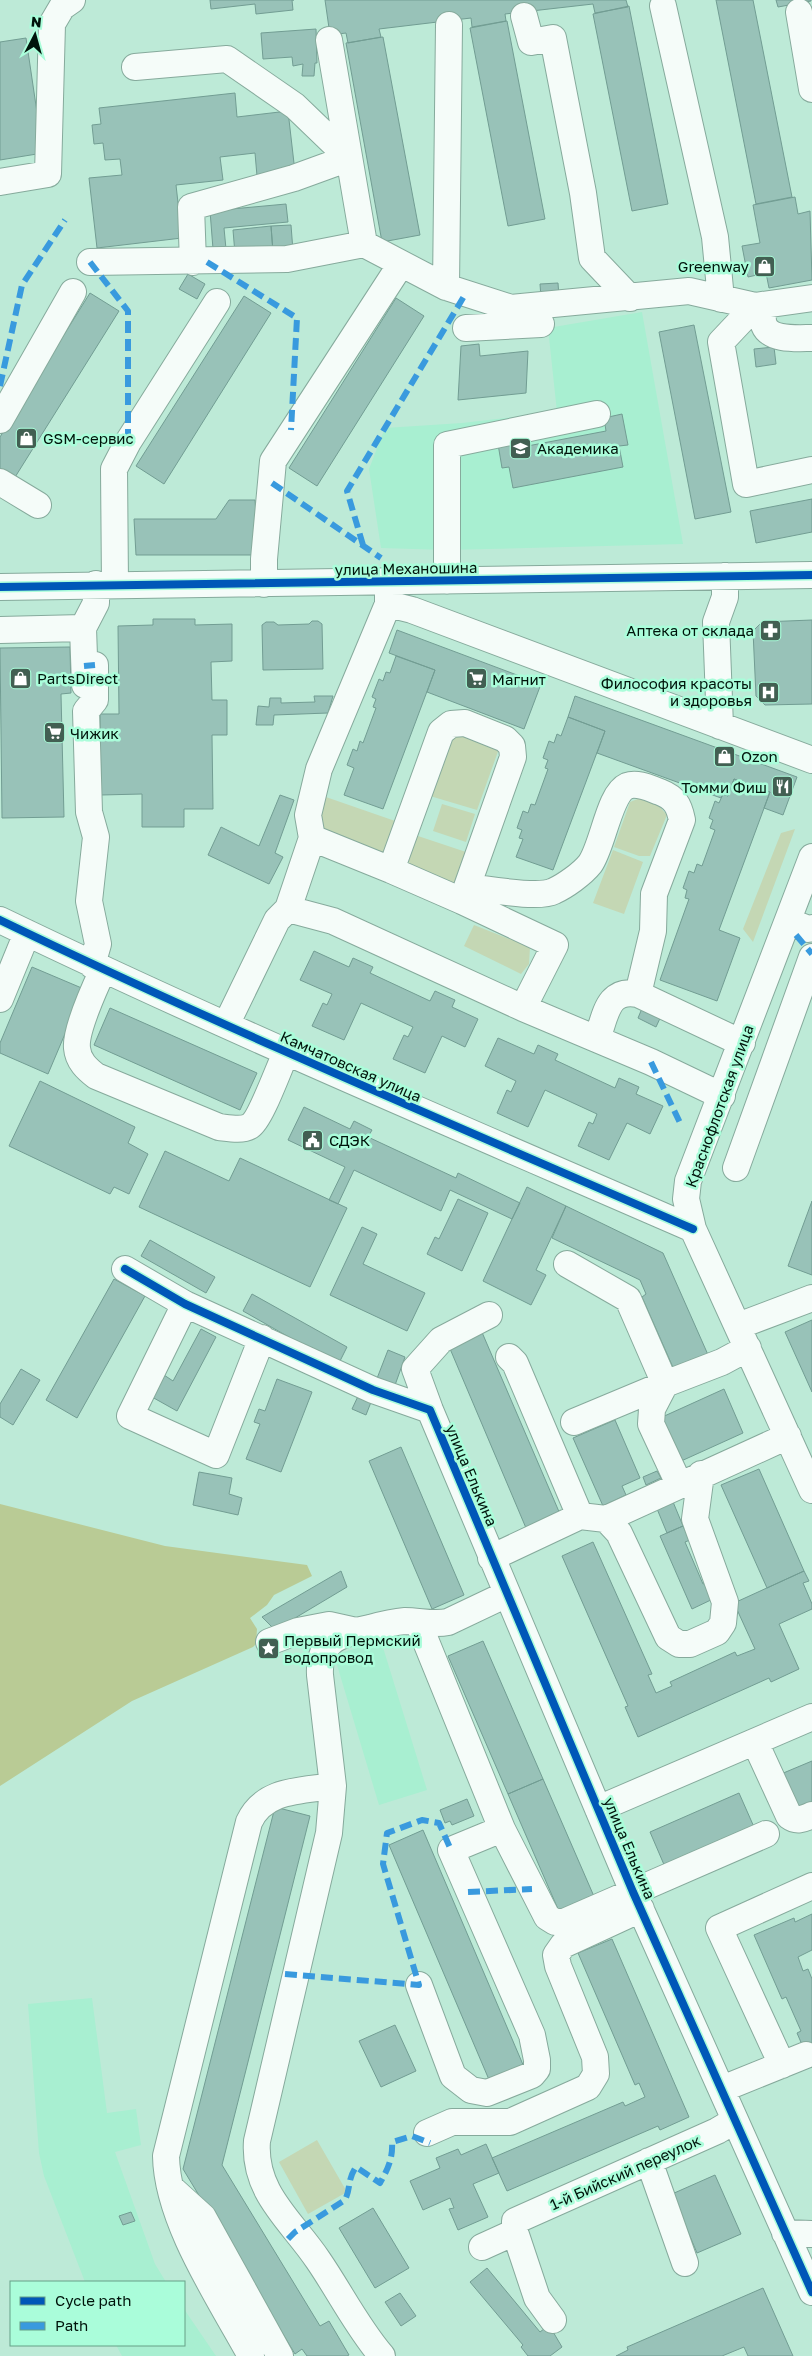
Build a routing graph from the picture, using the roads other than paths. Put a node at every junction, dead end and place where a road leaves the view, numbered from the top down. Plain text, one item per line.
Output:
1 (72, 0) edge
2 (663, 6) dead end
3 (799, 12) dead end
4 (524, 16) dead end
5 (449, 25) dead end
6 (329, 40) dead end
7 (135, 67) dead end
8 (812, 90) edge
9 (349, 158) junction
10 (0, 182) edge
11 (364, 244) junction
12 (90, 262) dead end
13 (193, 262) junction
14 (401, 264) junction
15 (446, 287) junction
16 (73, 292) dead end
17 (630, 298) junction
18 (812, 298) edge
19 (720, 299) junction
20 (217, 302) dead end
21 (546, 306) junction
22 (759, 306) junction
23 (466, 328) dead end
24 (812, 338) edge
25 (597, 414) dead end
26 (0, 420) edge
27 (812, 470) edge
28 (0, 482) edge
29 (38, 505) dead end
30 (812, 575) edge
31 (725, 576) junction
32 (447, 581) junction
33 (105, 584) junction
34 (264, 584) junction
35 (0, 587) edge
36 (388, 593) junction
37 (82, 628) junction
38 (0, 630) edge
39 (95, 665) dead end
40 (720, 726) junction
41 (812, 760) edge
42 (78, 810) dead end
43 (312, 838) junction
44 (812, 857) edge
45 (391, 870) junction
46 (464, 894) junction
47 (288, 909) junction
48 (0, 920) edge
49 (805, 929) edge
50 (27, 933) junction
51 (812, 956) edge
52 (98, 967) junction
53 (638, 994) junction
54 (0, 999) edge
55 (523, 1008) junction
56 (226, 1026) junction
57 (597, 1039) junction
58 (742, 1043) junction
59 (286, 1053) junction
60 (722, 1096) junction
61 (736, 1168) dead end
62 (694, 1229) junction
63 (566, 1264) dead end
64 (125, 1268) dead end
65 (812, 1298) edge
66 (185, 1304) junction
67 (489, 1316) dead end
68 (743, 1337) junction
69 (262, 1338) junction
70 (509, 1357) dead end
71 (665, 1384) junction
72 (430, 1410) junction
73 (574, 1422) dead end
74 (788, 1436) junction
75 (690, 1479) junction
76 (812, 1490) edge
77 (580, 1516) junction
78 (606, 1519) junction
79 (492, 1558) junction
80 (507, 1594) junction
81 (418, 1622) junction
82 (357, 1631) junction
83 (269, 1642) dead end
84 (812, 1717) edge
85 (755, 1742) junction
86 (333, 1786) junction
87 (598, 1810) junction
88 (812, 1815) edge
89 (502, 1829) junction
90 (766, 1834) dead end
91 (812, 1886) edge
92 (637, 1900) junction
93 (420, 1985) dead end
94 (806, 2055) dead end
95 (782, 2064) junction
96 (722, 2090) junction
97 (734, 2121) junction
98 (427, 2133) dead end
99 (649, 2161) junction
100 (170, 2188) junction
101 (515, 2227) junction
102 (785, 2233) junction
103 (812, 2234) edge
104 (482, 2247) dead end
105 (685, 2263) dead end
106 (812, 2292) edge
107 (553, 2320) dead end
108 (251, 2356) edge
109 (280, 2356) edge
110 (382, 2356) edge

1 - 10 street
2 - 19 street
3 - 8 street
4 - 17 street
5 - 15 street
6 - 9 street
7 - 9 street
9 - 11 street
9 - 13 street
11 - 13 street
11 - 14 street
12 - 13 street
14 - 15 street
14 - 34 street
15 - 21 street
16 - 26 street
17 - 19 street
17 - 21 street
18 - 22 street
19 - 22 street
20 - 33 street
21 - 23 street
22 - 24 street
22 - 27 street
25 - 32 street
28 - 29 street
30 - 31 street, улица Механошина
31 - 32 street, улица Механошина
31 - 40 street
32 - 36 street, улица Механошина
33 - 34 street, улица Механошина
33 - 35 street, улица Механошина
33 - 37 street
34 - 36 street, улица Механошина
36 - 40 street
36 - 43 street
37 - 38 street
37 - 42 street
39 - 52 street
40 - 41 street
43 - 45 street
43 - 47 street
44 - 49 street, Краснофлотская улица
45 - 46 street
45 - 46 street
46 - 53 street
46 - 55 street
47 - 55 street
47 - 56 street
48 - 50 street, Камчатовская улица
49 - 58 street, Краснофлотская улица
50 - 52 street, Камчатовская улица
50 - 54 street
51 - 61 street
52 - 56 street, Камчатовская улица
52 - 59 street
53 - 57 street
53 - 58 street
55 - 57 street
56 - 59 street, Камчатовская улица
57 - 60 street
58 - 60 street, Краснофлотская улица
59 - 62 street, Камчатовская улица
60 - 62 street, Краснофлотская улица
62 - 68 street, Краснофлотская улица
63 - 71 street
64 - 66 street
65 - 68 street
66 - 69 street
66 - 69 street
67 - 72 street, улица Елькина
68 - 71 street
68 - 74 street, Краснофлотская улица
69 - 72 street
70 - 77 street
71 - 73 street
71 - 75 street
72 - 79 street, улица Елькина
74 - 75 street
74 - 76 street, Краснофлотская улица
75 - 78 street
75 - 78 street
77 - 78 street
77 - 79 street
79 - 80 street, улица Елькина
80 - 81 street
80 - 87 street, улица Елькина
81 - 82 street
81 - 89 street
82 - 83 street
82 - 86 street
84 - 85 street
85 - 87 street
85 - 88 street
86 - 100 street
86 - 110 street
87 - 92 street, улица Елькина
89 - 92 street
89 - 93 street
90 - 92 street
91 - 95 street
92 - 96 street, улица Елькина
92 - 98 street
94 - 95 street
95 - 96 street
96 - 97 street, улица Елькина
97 - 99 street, 1-й Бийский переулок
97 - 102 street, улица Елькина
99 - 101 street, 1-й Бийский переулок
99 - 105 street
100 - 108 street
100 - 109 street
101 - 104 street, 1-й Бийский переулок
101 - 107 street
102 - 103 street
102 - 106 street, улица Елькина

